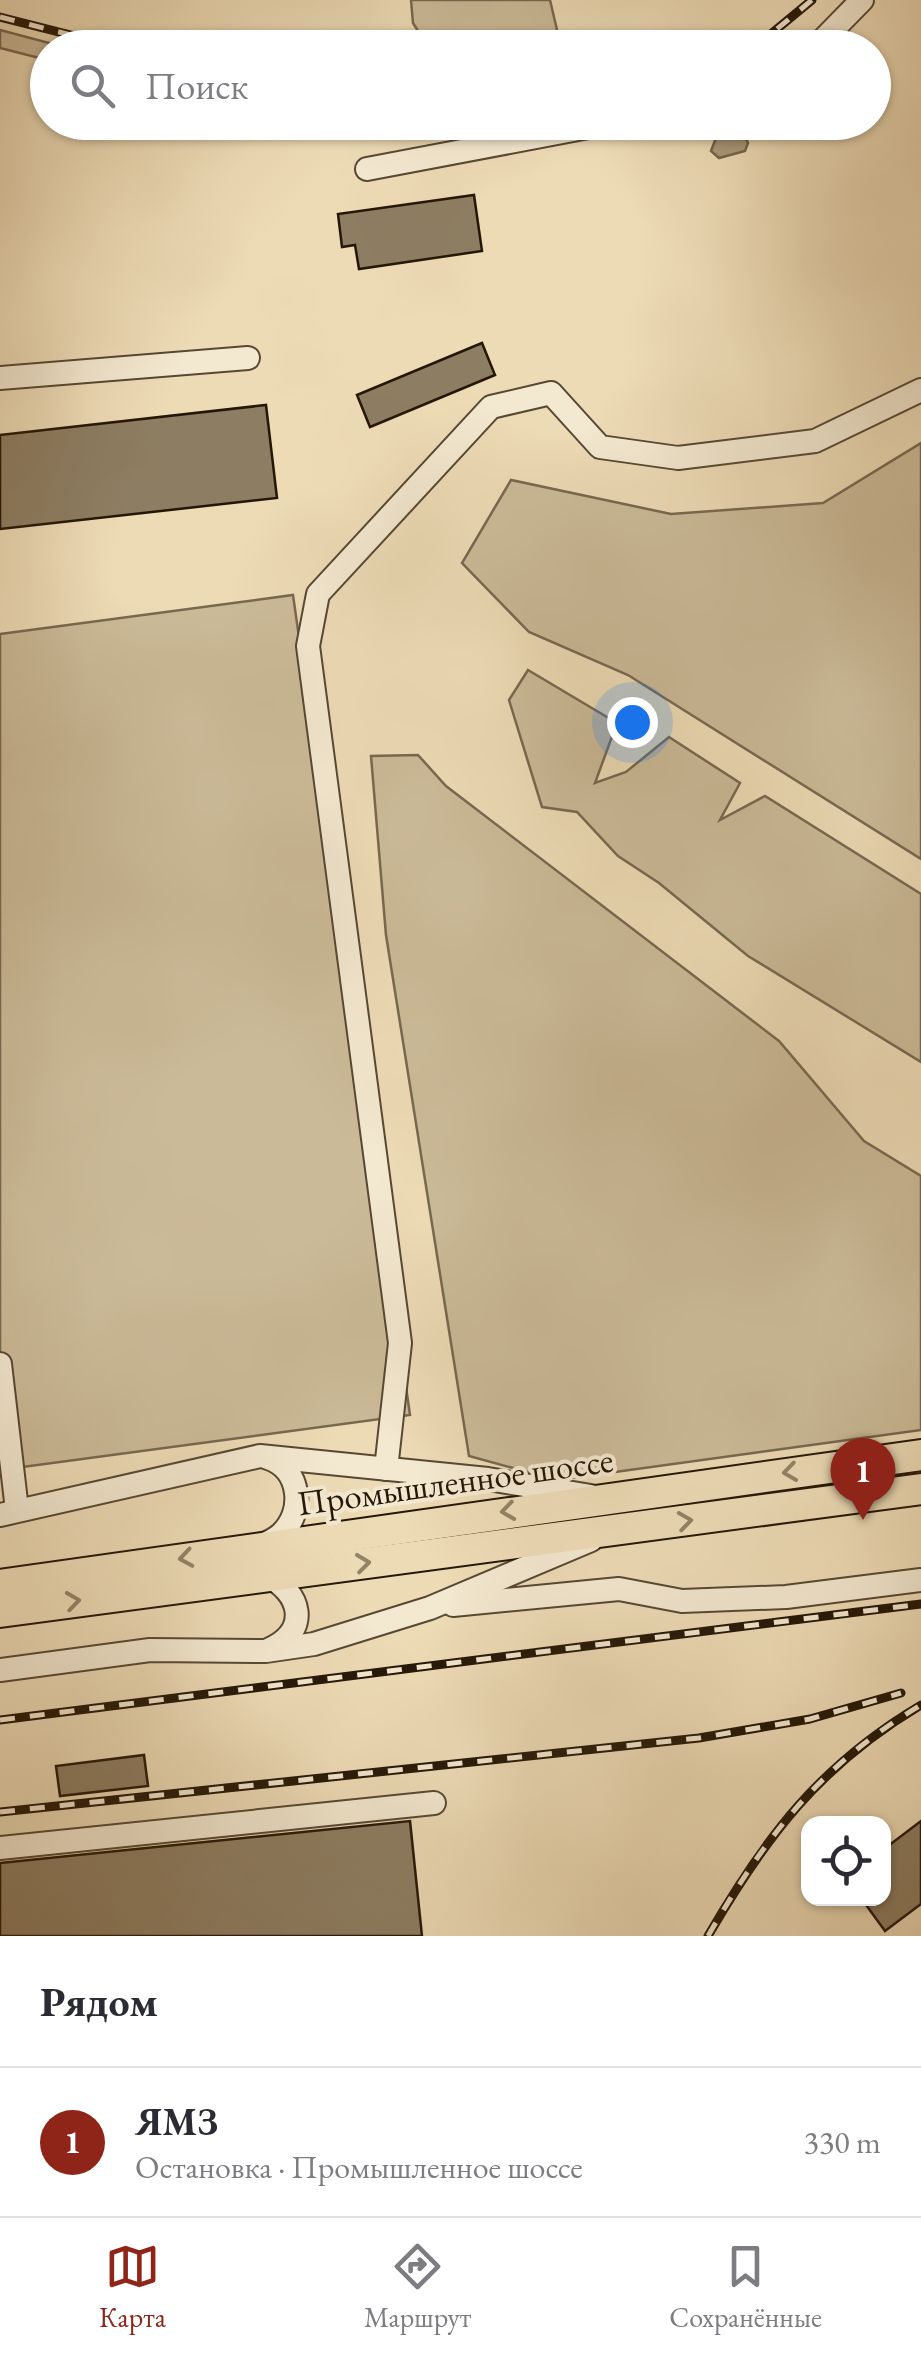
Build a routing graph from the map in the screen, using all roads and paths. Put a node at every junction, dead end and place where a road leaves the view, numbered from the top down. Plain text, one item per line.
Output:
1 (862, 0) edge
2 (833, 30) edge
3 (520, 140) edge
4 (367, 169) dead end
5 (248, 358) dead end
6 (0, 378) edge
7 (921, 390) edge
8 (0, 1364) edge
9 (921, 1454) edge
10 (260, 1456) junction
11 (386, 1469) junction
12 (921, 1489) edge
13 (604, 1498) junction
14 (8, 1513) edge
15 (612, 1531) junction
16 (263, 1561) junction
17 (921, 1580) edge
18 (0, 1586) edge
19 (430, 1608) junction
20 (0, 1612) edge
21 (266, 1652) junction
22 (0, 1670) edge
23 (434, 1802) dead end
24 (0, 1848) edge

1 - 2 street
3 - 4 street
5 - 6 street
7 - 11 street
8 - 14 street
9 -> 13 main road, Промышленное шоссе
10 - 11 street
10 - 14 street
10 - 16 street
11 - 13 street
15 -> 12 main road, Промышленное шоссе
13 -> 16 main road, Промышленное шоссе
16 -> 15 main road, Промышленное шоссе
15 - 19 street
16 -> 18 main road, Промышленное шоссе
20 -> 16 main road, Промышленное шоссе
16 - 21 street
17 - 19 street
19 - 21 street
21 - 22 street
23 - 24 street

